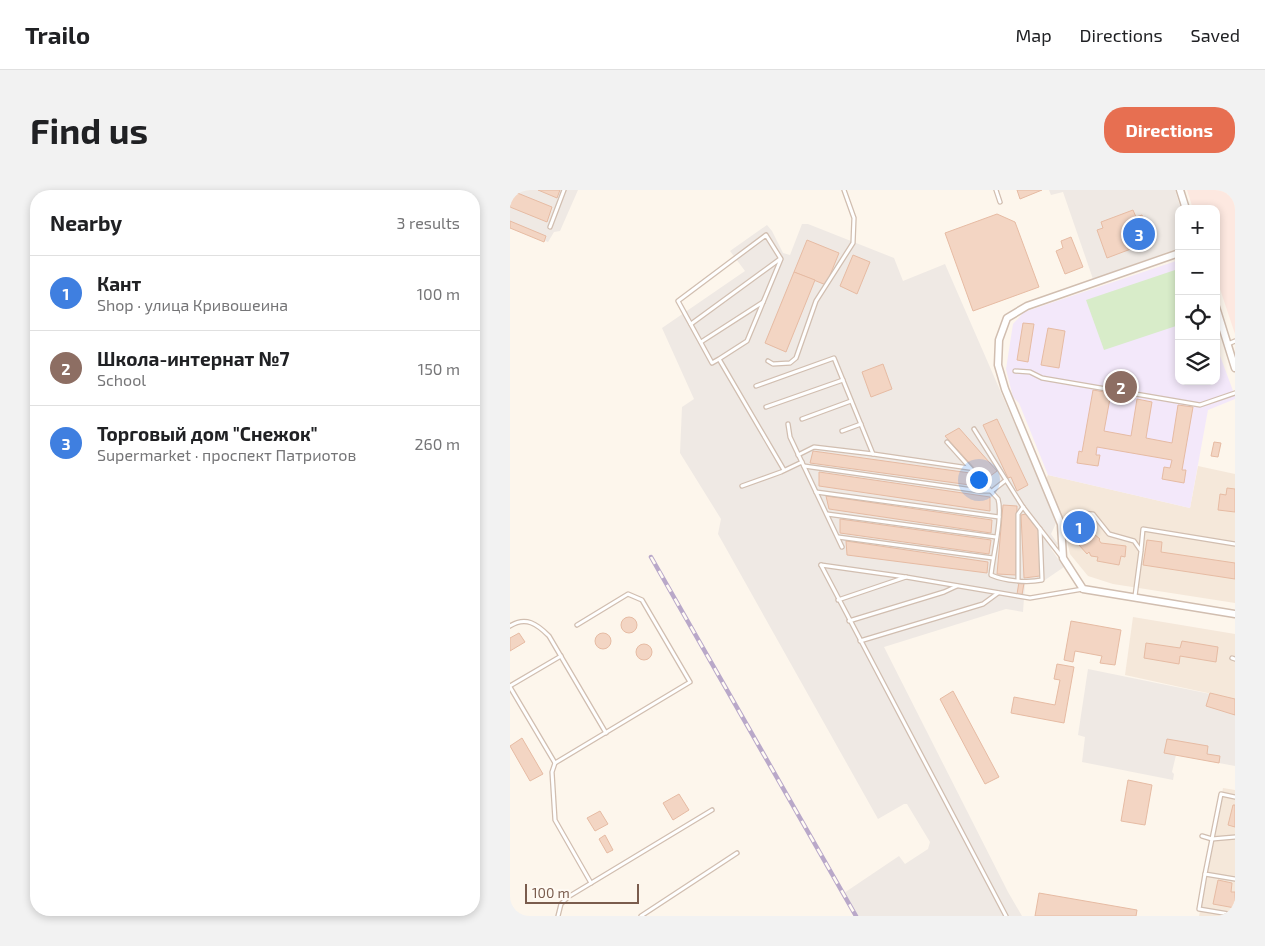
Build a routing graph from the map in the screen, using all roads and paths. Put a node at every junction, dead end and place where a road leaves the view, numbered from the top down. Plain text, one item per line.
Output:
1 (564, 190) edge
2 (844, 190) edge
3 (996, 190) edge
4 (1180, 190) edge
5 (1000, 202) dead end
6 (1185, 205) edge
7 (550, 227) dead end
8 (1175, 253) edge
9 (781, 259) junction
10 (763, 302) junction
11 (1220, 319) edge
12 (691, 324) junction
13 (1235, 341) edge
14 (701, 342) junction
15 (1228, 344) junction
16 (719, 359) junction
17 (768, 361) dead end
18 (1235, 368) edge
19 (1015, 371) dead end
20 (843, 380) junction
21 (756, 386) dead end
22 (1235, 393) edge
23 (851, 400) junction
24 (766, 407) dead end
25 (802, 419) dead end
26 (788, 424) dead end
27 (861, 424) junction
28 (974, 429) dead end
29 (842, 431) dead end
30 (947, 442) dead end
31 (873, 454) junction
32 (798, 455) junction
33 (802, 462) junction
34 (804, 466) junction
35 (969, 468) junction
36 (784, 470) junction
37 (1006, 480) junction
38 (742, 486) dead end
39 (992, 491) junction
40 (816, 492) junction
41 (1024, 507) junction
42 (827, 514) junction
43 (999, 517) junction
44 (1061, 524) junction
45 (1040, 528) junction
46 (838, 537) junction
47 (996, 538) junction
48 (1235, 544) edge
49 (842, 547) dead end
50 (1141, 551) junction
51 (993, 558) junction
52 (1063, 558) junction
53 (906, 577) junction
54 (1018, 580) junction
55 (958, 586) junction
56 (1083, 588) junction
57 (998, 593) junction
58 (1135, 597) junction
59 (838, 600) junction
60 (1235, 614) edge
61 (849, 621) junction
62 (577, 625) dead end
63 (510, 626) edge
64 (860, 641) junction
65 (560, 656) junction
66 (510, 687) edge
67 (606, 733) junction
68 (555, 763) junction
69 (1235, 797) edge
70 (712, 810) dead end
71 (1202, 836) dead end
72 (1235, 837) edge
73 (1212, 839) junction
74 (737, 853) dead end
75 (1205, 874) junction
76 (1235, 879) edge
77 (592, 883) junction
78 (1235, 915) edge
79 (558, 916) edge
80 (641, 916) edge
81 (1006, 916) edge

1 - 7 lane
2 - 17 lane
3 - 5 lane
4 - 6 street
8 - 44 street
9 - 10 lane
9 - 12 lane
9 - 12 lane
10 - 14 lane
10 - 16 lane
11 - 15 street
12 - 14 lane
13 - 15 lane
14 - 16 lane
15 - 18 street
16 - 36 lane
19 - 22 lane
20 - 21 lane
20 - 23 lane
20 - 24 lane
23 - 25 lane
23 - 27 lane
26 - 32 lane
27 - 29 lane
27 - 31 lane
28 - 37 lane
30 - 35 lane
31 - 32 lane
31 - 35 lane
32 - 33 lane
33 - 34 lane
33 - 36 lane
34 - 39 lane
34 - 40 lane
35 - 39 lane
36 - 38 lane
37 - 39 lane
37 - 41 lane
39 - 43 lane
40 - 42 lane
40 - 43 lane
41 - 45 lane
41 - 54 lane
42 - 46 lane
42 - 47 lane
43 - 47 lane
44 - 50 lane
44 - 52 street
45 - 52 lane
45 - 54 lane
46 - 49 lane
46 - 51 lane
47 - 51 lane
48 - 50 lane
50 - 58 lane
51 - 54 lane
52 - 56 street
53 - 55 lane
53 - 59 lane
53 - 59 lane
55 - 57 lane
55 - 61 lane
56 - 57 lane
56 - 58 street
57 - 64 lane
58 - 60 street
59 - 61 lane
61 - 64 lane
62 - 67 lane
63 - 65 lane
64 - 81 lane
65 - 66 lane
65 - 67 lane
66 - 68 lane
67 - 68 lane
68 - 77 lane
69 - 73 lane
70 - 77 lane
71 - 73 lane
72 - 73 lane
73 - 75 lane
74 - 80 lane
75 - 76 lane
75 - 78 lane
77 - 79 lane

